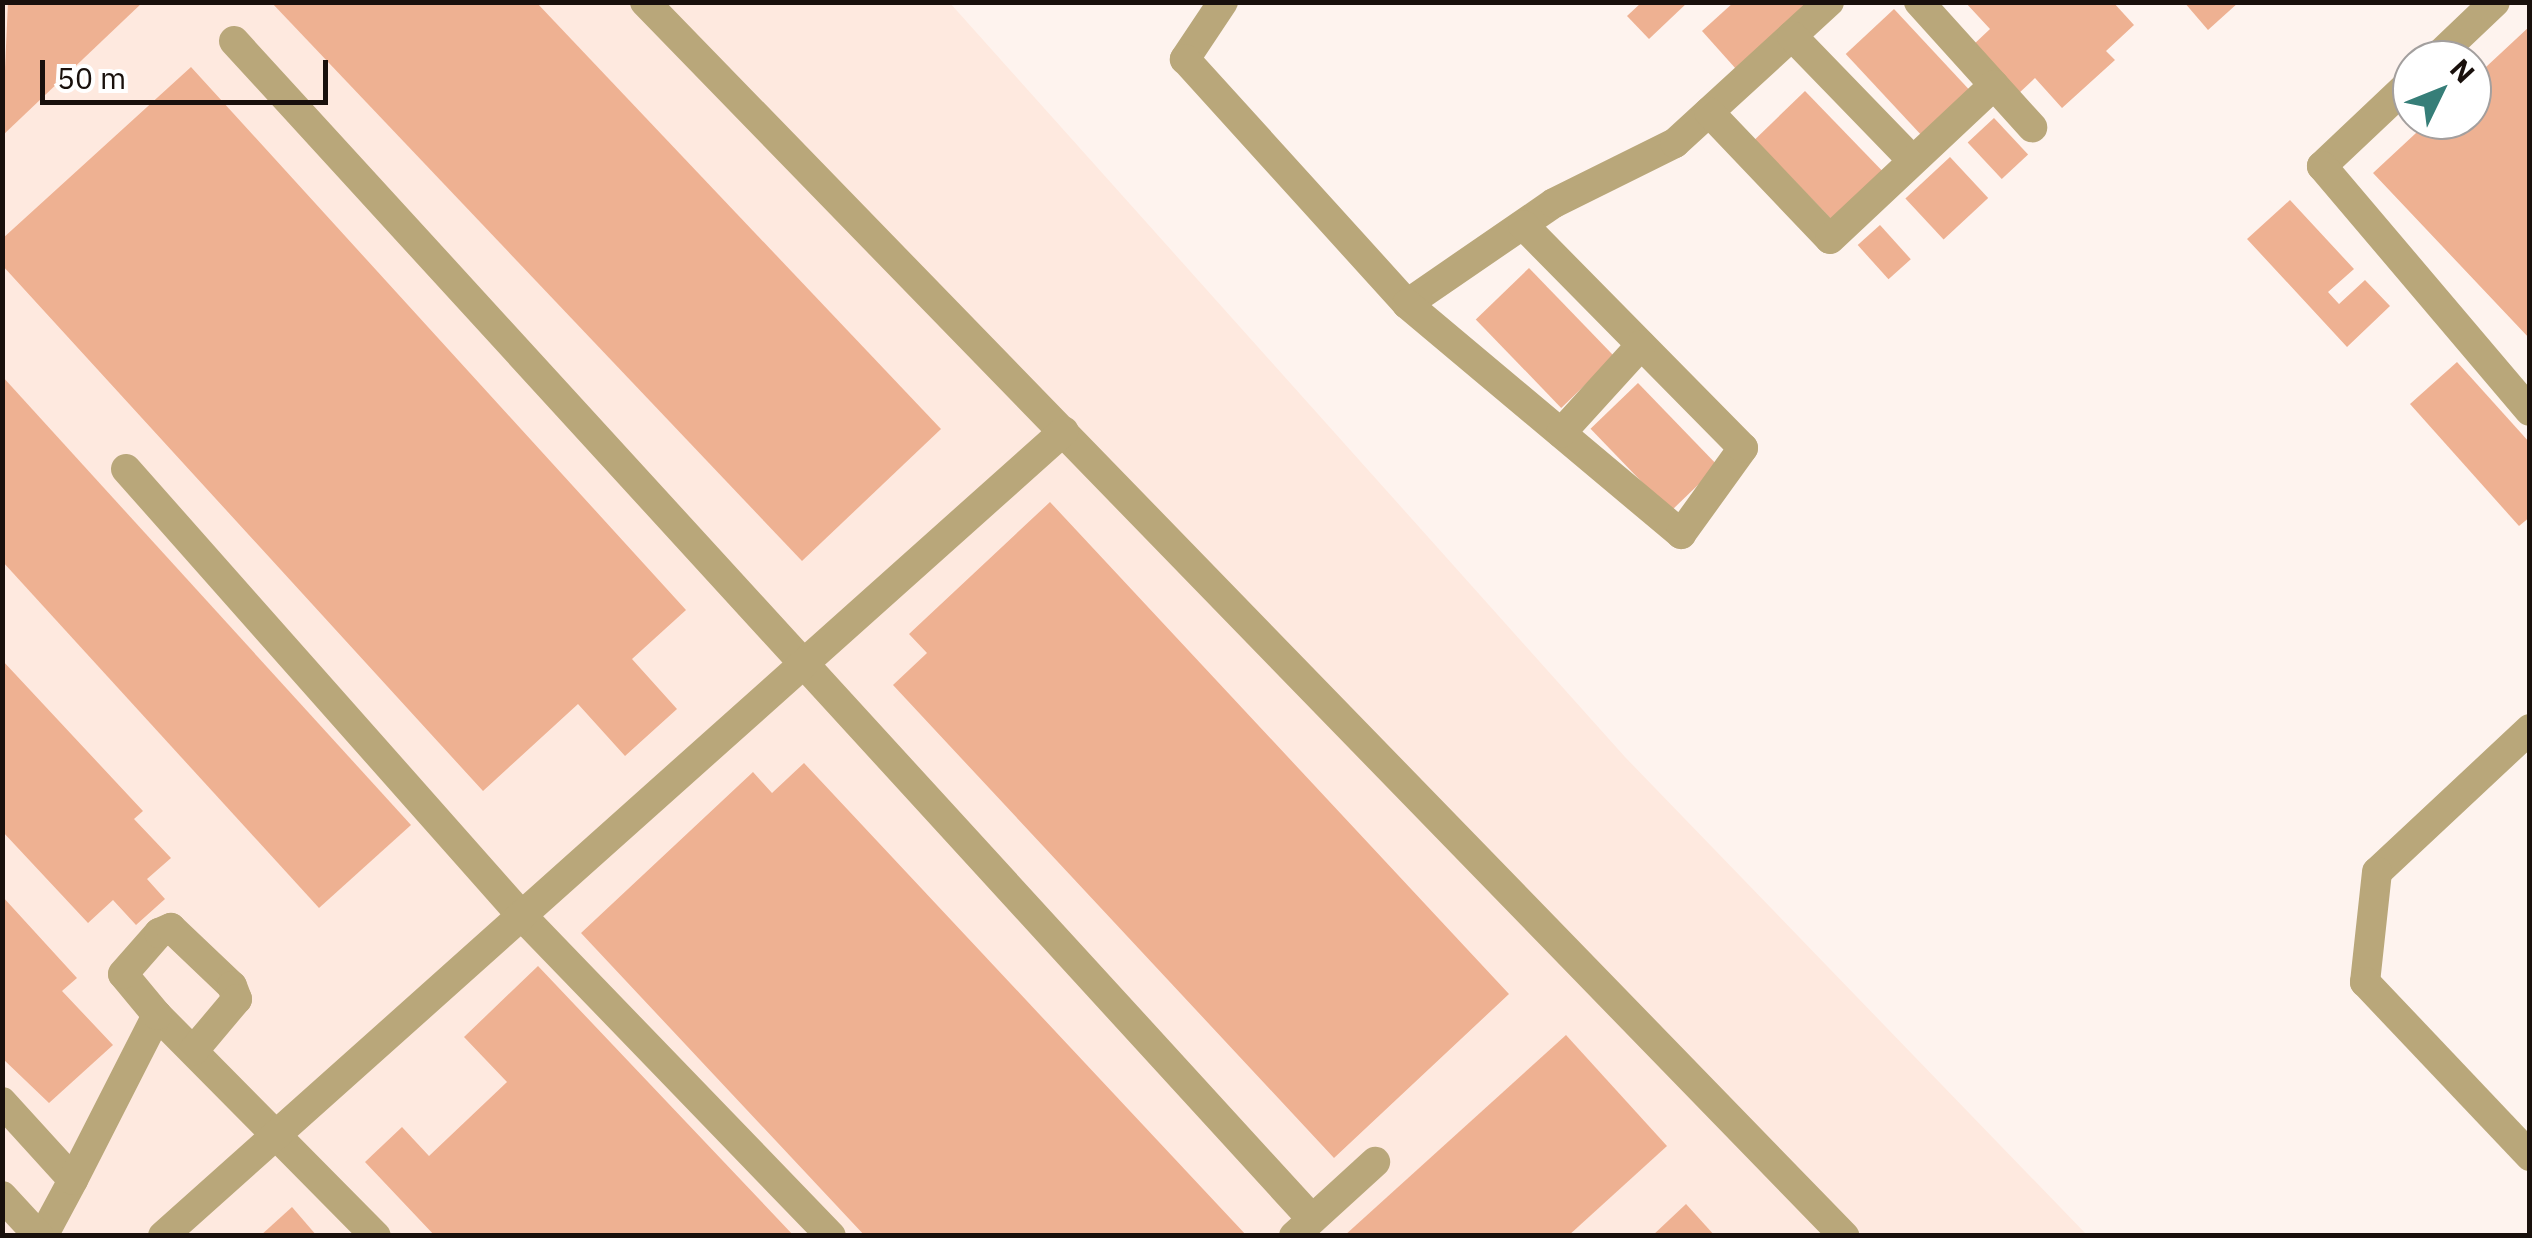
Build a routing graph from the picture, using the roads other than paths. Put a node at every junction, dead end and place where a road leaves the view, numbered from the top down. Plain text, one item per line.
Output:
1 (645, 2) edge
2 (1223, 2) edge
3 (1829, 2) edge
4 (1918, 2) edge
5 (2495, 2) edge
6 (1792, 36) junction
7 (2455, 40) edge
8 (234, 41) dead end
9 (1994, 85) junction
10 (2392, 100) edge
11 (1709, 112) junction
12 (2032, 127) dead end
13 (1912, 160) junction
14 (1523, 225) junction
15 (1407, 304) junction
16 (1641, 345) junction
17 (2530, 411) edge
18 (1064, 431) junction
19 (1561, 433) junction
20 (126, 469) dead end
21 (802, 665) junction
22 (2530, 729) edge
23 (522, 915) junction
24 (157, 1015) junction
25 (194, 1050) junction
26 (2, 1102) edge
27 (280, 1132) junction
28 (2530, 1156) edge
29 (1375, 1162) dead end
30 (74, 1180) junction
31 (2, 1196) edge
32 (1303, 1227) edge
33 (41, 1236) edge
34 (162, 1236) edge
35 (376, 1236) edge
36 (831, 1236) edge
37 (1844, 1236) edge

1 - 18 street
2 - 15 street
3 - 6 street
4 - 9 street
5 - 7 street
6 - 11 street
6 - 13 street
8 - 21 street
9 - 12 street
9 - 13 street
10 - 17 street
11 - 13 street
11 - 14 street
14 - 15 street
14 - 16 street
15 - 19 street
16 - 19 street
16 - 19 street
18 - 21 street
18 - 37 street
20 - 23 street
21 - 23 street
21 - 32 street
22 - 28 street
23 - 27 street
23 - 36 street
24 - 25 street
24 - 25 street
24 - 30 street
25 - 27 street
26 - 30 street
27 - 34 street
27 - 35 street
29 - 32 street
30 - 33 street
31 - 33 street

